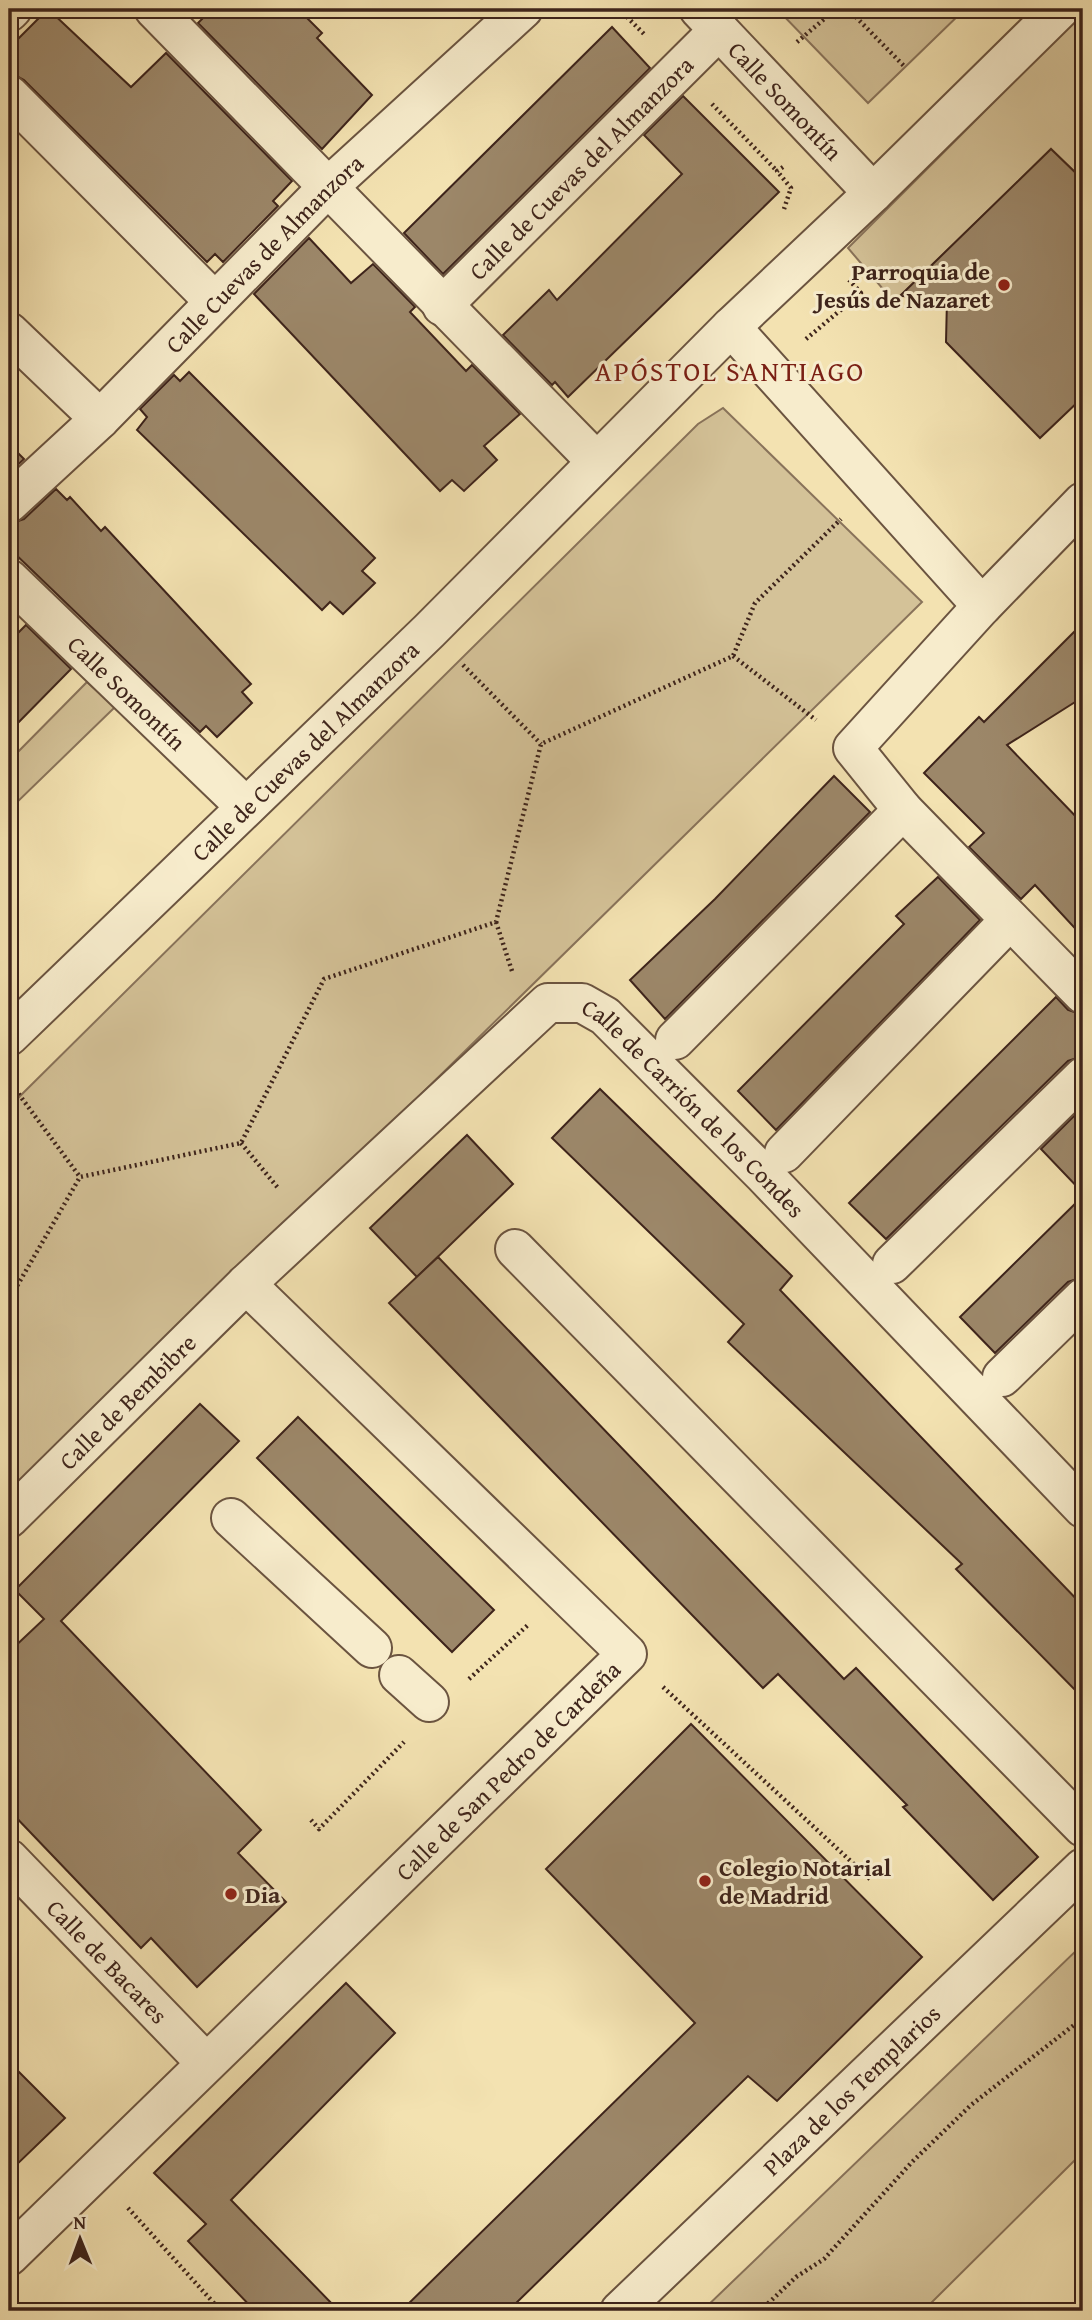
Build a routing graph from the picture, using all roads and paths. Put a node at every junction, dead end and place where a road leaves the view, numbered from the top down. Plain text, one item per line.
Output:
1 (154, 9) edge
2 (523, 9) edge
3 (836, 9) edge
4 (848, 9) edge
5 (1060, 9) edge
6 (709, 19) edge
7 (804, 37) dead end
8 (905, 67) dead end
9 (9, 95) edge
10 (327, 188) junction
11 (873, 193) junction
12 (214, 302) junction
13 (442, 306) junction
14 (731, 327) junction
15 (9, 332) edge
16 (100, 419) junction
17 (596, 461) junction
18 (873, 487) junction
19 (1083, 502) edge
20 (9, 503) edge
21 (9, 579) edge
22 (982, 606) junction
23 (429, 631) junction
24 (733, 656) junction
25 (541, 744) junction
26 (853, 748) junction
27 (246, 807) junction
28 (903, 810) junction
29 (1010, 920) junction
30 (496, 922) junction
31 (515, 981) dead end
32 (1083, 994) edge
33 (9, 1036) edge
34 (675, 1040) dead end
35 (1083, 1077) edge
36 (9, 1080) edge
37 (241, 1143) junction
38 (784, 1153) dead end
39 (80, 1177) junction
40 (309, 1226) junction
41 (514, 1249) dead end
42 (892, 1264) dead end
43 (246, 1284) junction
44 (1083, 1298) edge
45 (9, 1300) edge
46 (1002, 1377) dead end
47 (1083, 1508) edge
48 (9, 1518) edge
49 (231, 1518) dead end
50 (564, 1592) junction
51 (372, 1648) dead end
52 (627, 1654) junction
53 (399, 1675) dead end
54 (433, 1705) junction
55 (311, 1821) dead end
56 (1083, 1827) edge
57 (9, 1859) edge
58 (1083, 1868) edge
59 (870, 1879) dead end
60 (1083, 2018) edge
61 (206, 2063) junction
62 (95, 2172) junction
63 (9, 2256) edge
64 (221, 2311) edge
65 (620, 2311) edge
66 (760, 2311) edge

1 - 10 street
2 - 10 street, Calle Cuevas de Almanzora
3 - 7 path
4 - 8 path
5 - 11 street, Calle de Cuevas del Almanzora
6 - 11 street, Calle Somontín
6 - 13 street, Calle de Cuevas del Almanzora
9 - 12 street
10 - 12 street, Calle Cuevas de Almanzora
10 - 13 street
11 - 14 street, Calle de Cuevas del Almanzora
12 - 16 street, Calle Cuevas de Almanzora
13 - 17 street
14 - 17 street, Calle de Cuevas del Almanzora
14 - 18 street
15 - 16 street
16 - 20 street, Calle Cuevas de Almanzora
17 - 23 street, Calle de Cuevas del Almanzora
18 - 22 street
18 - 24 path
19 - 22 street
21 - 27 street, Calle Somontín
22 - 26 street
23 - 25 path
23 - 27 street, Calle de Cuevas del Almanzora
24 - 25 path
24 - 26 path
25 - 30 path
26 - 28 street
27 - 33 street, Calle de Cuevas del Almanzora
28 - 29 street
28 - 34 street, Calle de Carrión de los Condes
29 - 32 street
29 - 38 street, Calle de Carrión de los Condes
30 - 31 path
30 - 37 path
35 - 42 street
36 - 39 path
37 - 39 path
37 - 40 path
39 - 45 path
40 - 43 street, Calle de Carrión de los Condes
40 - 47 street, Calle de Carrión de los Condes
41 - 56 street
43 - 48 street, Calle de Bembibre
43 - 50 street, Calle de San Pedro de Cardeña
44 - 46 street
49 - 51 street
50 - 52 street, Calle de San Pedro de Cardeña
50 - 54 path
52 - 59 path
52 - 61 street, Calle de San Pedro de Cardeña
53 - 54 street
54 - 55 path
57 - 61 street, Calle de Bacares
58 - 65 street, Plaza de los Templarios
60 - 66 path
61 - 62 street, Calle de San Pedro de Cardeña
62 - 63 street, Calle de San Pedro de Cardeña
62 - 64 path

